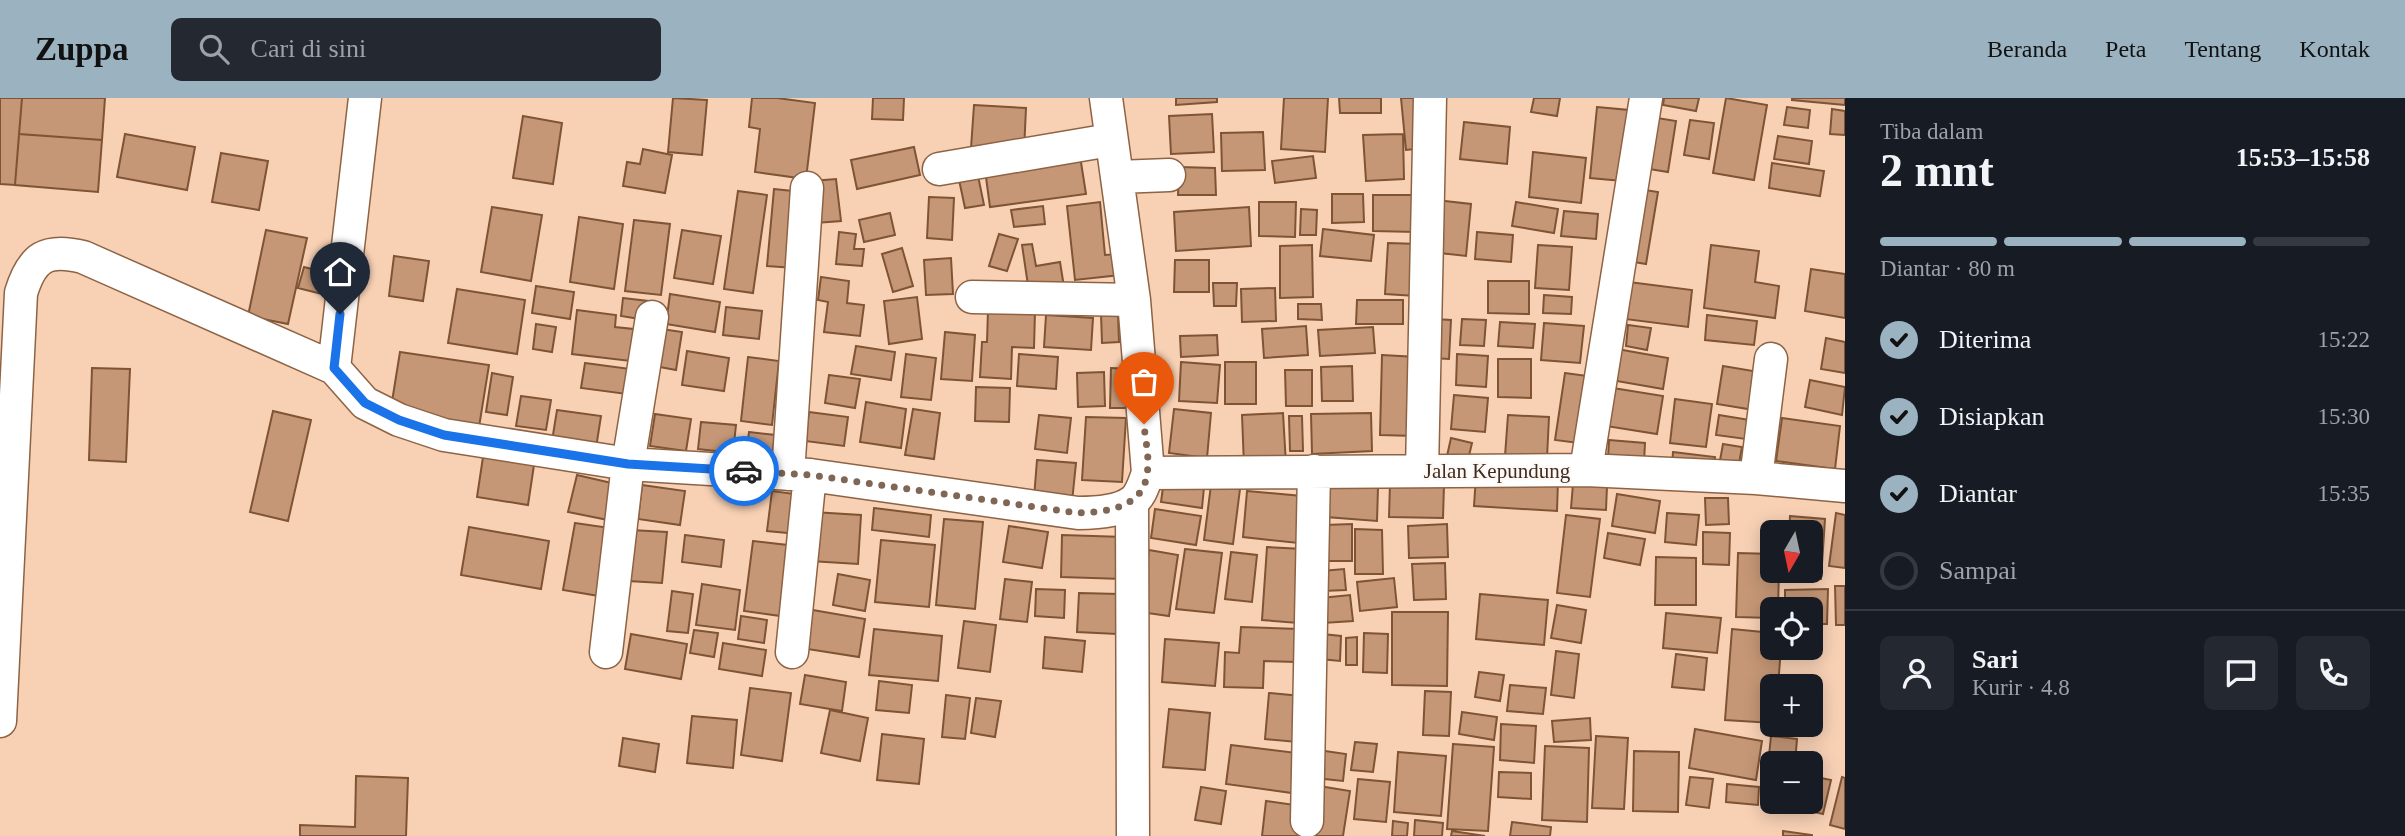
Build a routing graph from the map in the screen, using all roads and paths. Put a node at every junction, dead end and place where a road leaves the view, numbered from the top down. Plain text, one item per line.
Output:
1 (365, 98) edge
2 (1106, 98) edge
3 (1430, 98) edge
4 (1646, 98) edge
5 (1110, 140) junction
6 (939, 169) dead end
7 (1169, 175) dead end
8 (1118, 177) junction
9 (807, 188) dead end
10 (972, 297) dead end
11 (1134, 300) junction
12 (652, 317) dead end
13 (1770, 359) dead end
14 (334, 368) junction
15 (7, 380) edge
16 (628, 464) junction
17 (1586, 470) junction
18 (1314, 471) junction
19 (1422, 471) junction
20 (1148, 473) junction
21 (799, 475) junction
22 (1756, 478) junction
23 (1845, 486) edge
24 (1132, 502) junction
25 (606, 652) dead end
26 (792, 652) dead end
27 (0, 721) edge
28 (1307, 821) dead end
29 (1133, 836) edge

1 - 14 street
2 - 5 street
3 - 19 street
4 - 17 street
5 - 6 street
5 - 8 street
7 - 8 street
8 - 11 street
9 - 21 street
10 - 11 street
11 - 20 street
12 - 16 street
13 - 22 street
14 - 15 street
14 - 16 street
15 - 27 street
16 - 21 street
16 - 25 street
17 - 19 street, Jalan Kepundung
17 - 22 street, Jalan Kepundung
18 - 19 street, Jalan Kepundung
18 - 20 street, Jalan Kepundung
18 - 28 street
20 - 24 street
21 - 24 street
21 - 26 street
22 - 23 street, Jalan Kepundung
24 - 29 street

